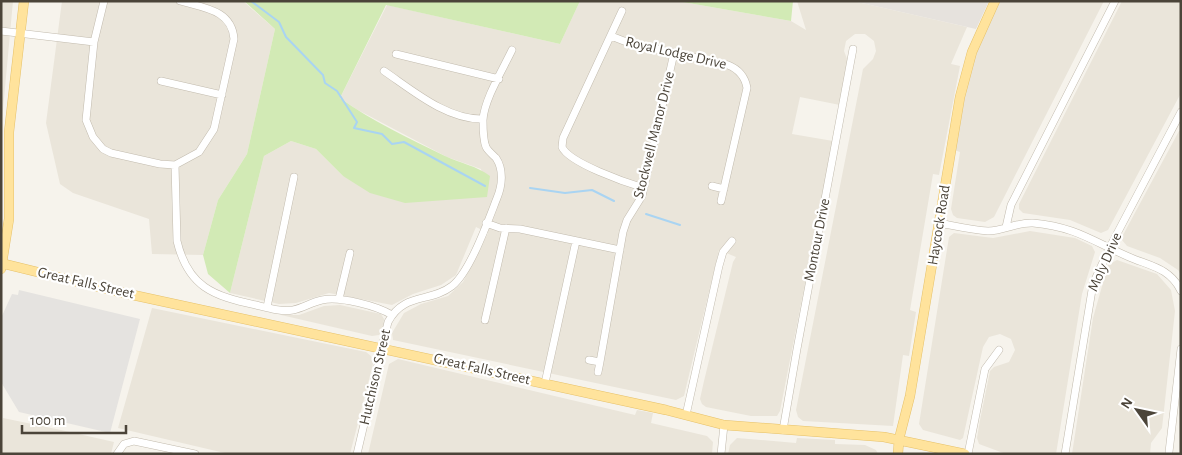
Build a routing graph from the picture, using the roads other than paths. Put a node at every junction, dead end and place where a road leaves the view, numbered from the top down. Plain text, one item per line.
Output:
1 (24, 1) edge
2 (104, 1) edge
3 (180, 1) edge
4 (995, 1) edge
5 (1114, 1) edge
6 (622, 11) dead end
7 (1, 31) edge
8 (21, 34) junction
9 (611, 36) junction
10 (94, 42) junction
11 (512, 50) dead end
12 (853, 50) dead end
13 (674, 53) junction
14 (396, 54) dead end
15 (384, 71) dead end
16 (499, 79) junction
17 (161, 81) dead end
18 (222, 95) junction
19 (1181, 112) edge
20 (483, 119) junction
21 (1179, 122) edge
22 (5, 131) edge
23 (175, 165) junction
24 (294, 178) dead end
25 (712, 186) dead end
26 (644, 188) junction
27 (724, 189) junction
28 (721, 200) dead end
29 (486, 223) junction
30 (939, 223) junction
31 (1006, 227) junction
32 (506, 228) junction
33 (576, 241) junction
34 (732, 241) dead end
35 (1110, 247) junction
36 (620, 250) junction
37 (350, 253) dead end
38 (2, 265) edge
39 (1181, 292) edge
40 (339, 299) junction
41 (266, 307) junction
42 (392, 316) junction
43 (485, 320) dead end
44 (382, 347) junction
45 (1181, 349) edge
46 (999, 350) dead end
47 (589, 360) dead end
48 (600, 362) junction
49 (598, 372) dead end
50 (545, 384) junction
51 (686, 415) junction
52 (724, 425) junction
53 (783, 430) junction
54 (899, 439) junction
55 (1169, 452) dead end
56 (117, 454) edge
57 (196, 454) edge
58 (357, 454) edge
59 (721, 454) edge
60 (898, 454) edge
61 (966, 454) edge
62 (1065, 454) edge

1 - 8 main road
2 - 10 street
3 - 18 street
4 - 30 main road, Haycock Road
5 - 31 street
6 - 9 street
7 - 8 street
8 - 10 street
8 - 22 main road
9 - 13 street, Royal Lodge Drive
9 - 26 street
10 - 23 street
11 - 16 street
12 - 53 street, Montour Drive
13 - 26 street, Stockwell Manor Drive
13 - 27 street, Royal Lodge Drive
14 - 16 street
15 - 20 street
16 - 20 street
17 - 18 street
18 - 23 street
19 - 21 street, Moly Drive
20 - 29 street, Hutchison Street
21 - 35 street, Moly Drive
22 - 38 main road
23 - 41 street
24 - 41 street
25 - 27 street
26 - 36 street, Stockwell Manor Drive
27 - 28 street
29 - 32 street
29 - 42 street, Hutchison Street
30 - 31 street
30 - 54 main road, Haycock Road
31 - 35 street
32 - 33 street
32 - 43 street
33 - 36 street
33 - 50 street
34 - 51 street
35 - 39 street
35 - 62 street, Moly Drive
36 - 48 street, Stockwell Manor Drive
37 - 40 street
38 - 44 main road, Great Falls Street
40 - 41 street
40 - 42 street
42 - 44 street, Hutchison Street
44 - 50 main road, Great Falls Street
44 - 58 street, Hutchison Street
45 - 55 street
46 - 61 street
47 - 48 street
48 - 49 street, Stockwell Manor Drive
50 - 51 main road, Great Falls Street
51 - 52 main road, Great Falls Street
52 - 53 main road, Great Falls Street
52 - 59 street
53 - 54 main road, Great Falls Street
54 - 60 main road, Haycock Road
54 - 61 main road, Great Falls Street
56 - 57 street

